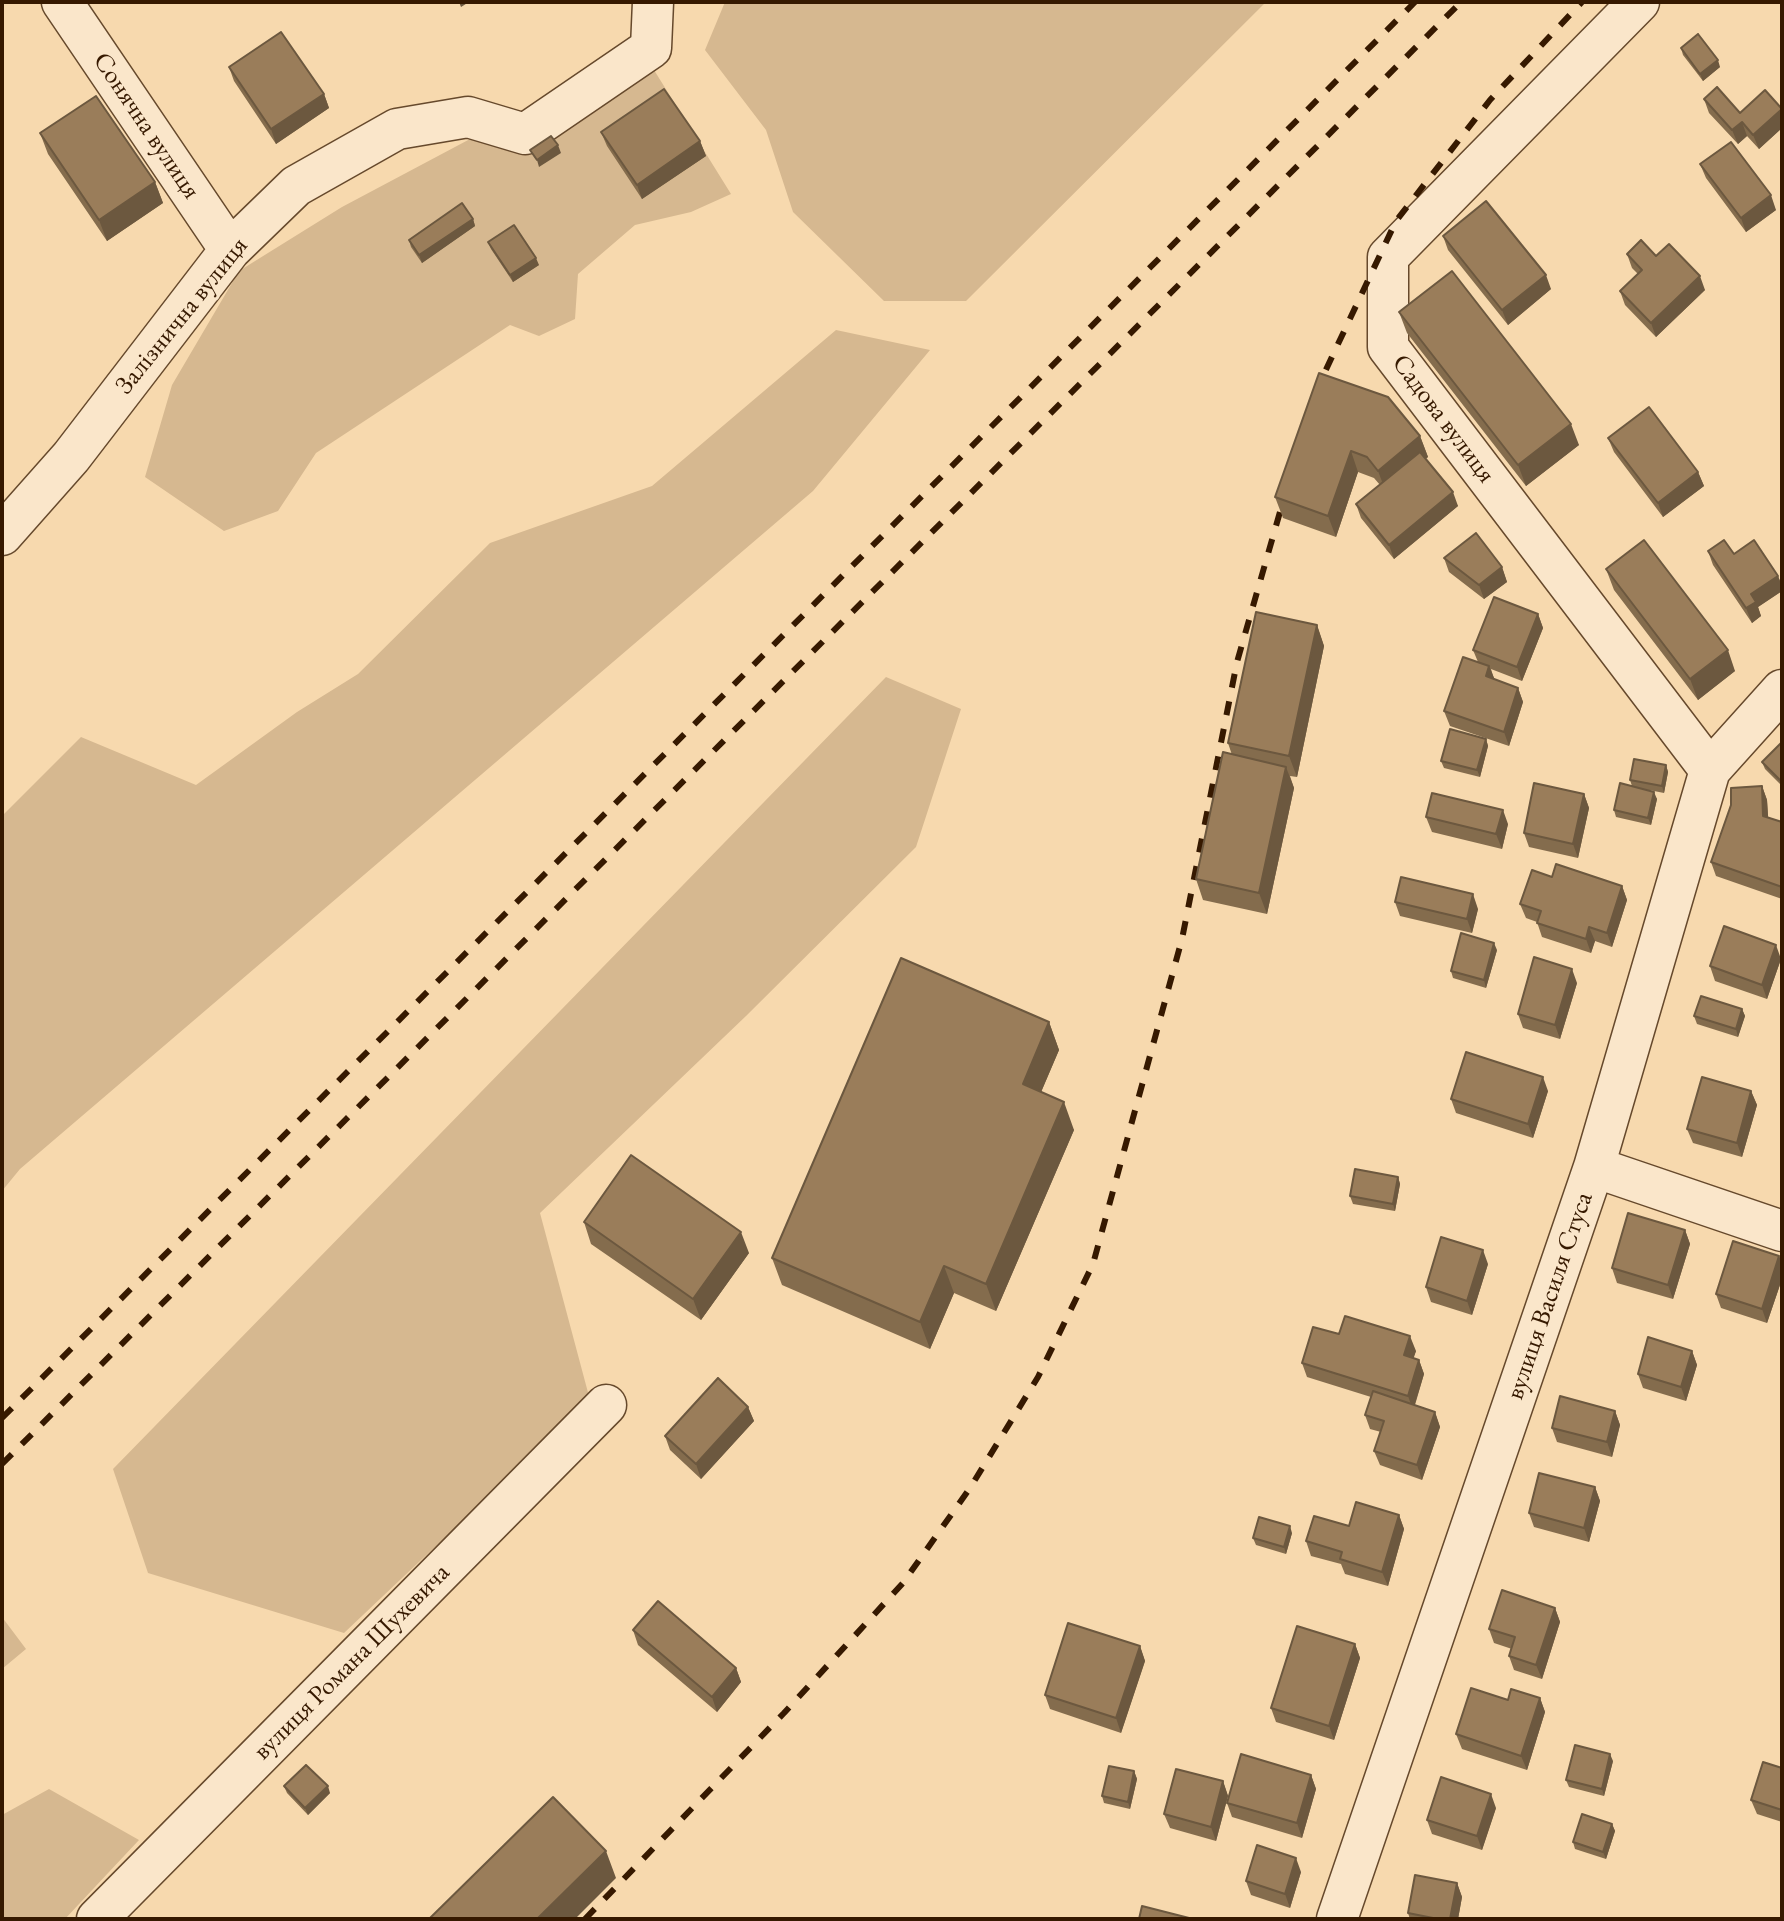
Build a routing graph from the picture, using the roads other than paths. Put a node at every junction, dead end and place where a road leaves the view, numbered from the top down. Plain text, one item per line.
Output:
1 (62, 2) edge
2 (653, 2) edge
3 (1639, 2) edge
4 (230, 250) junction
5 (2, 535) edge
6 (1782, 690) edge
7 (1710, 770) junction
8 (1594, 1167) junction
9 (1782, 1231) edge
10 (606, 1405) dead end
11 (97, 1919) edge
12 (1337, 1919) edge

1 - 4 street, Сонячна вулиця
2 - 4 street, Залізнична вулиця
3 - 7 street, Садова вулиця
4 - 5 street, Залізнична вулиця
6 - 7 street, вулиця Василя Стуса
7 - 8 street, вулиця Василя Стуса
8 - 9 street
8 - 12 street, вулиця Василя Стуса
10 - 11 street, вулиця Романа Шухевича

